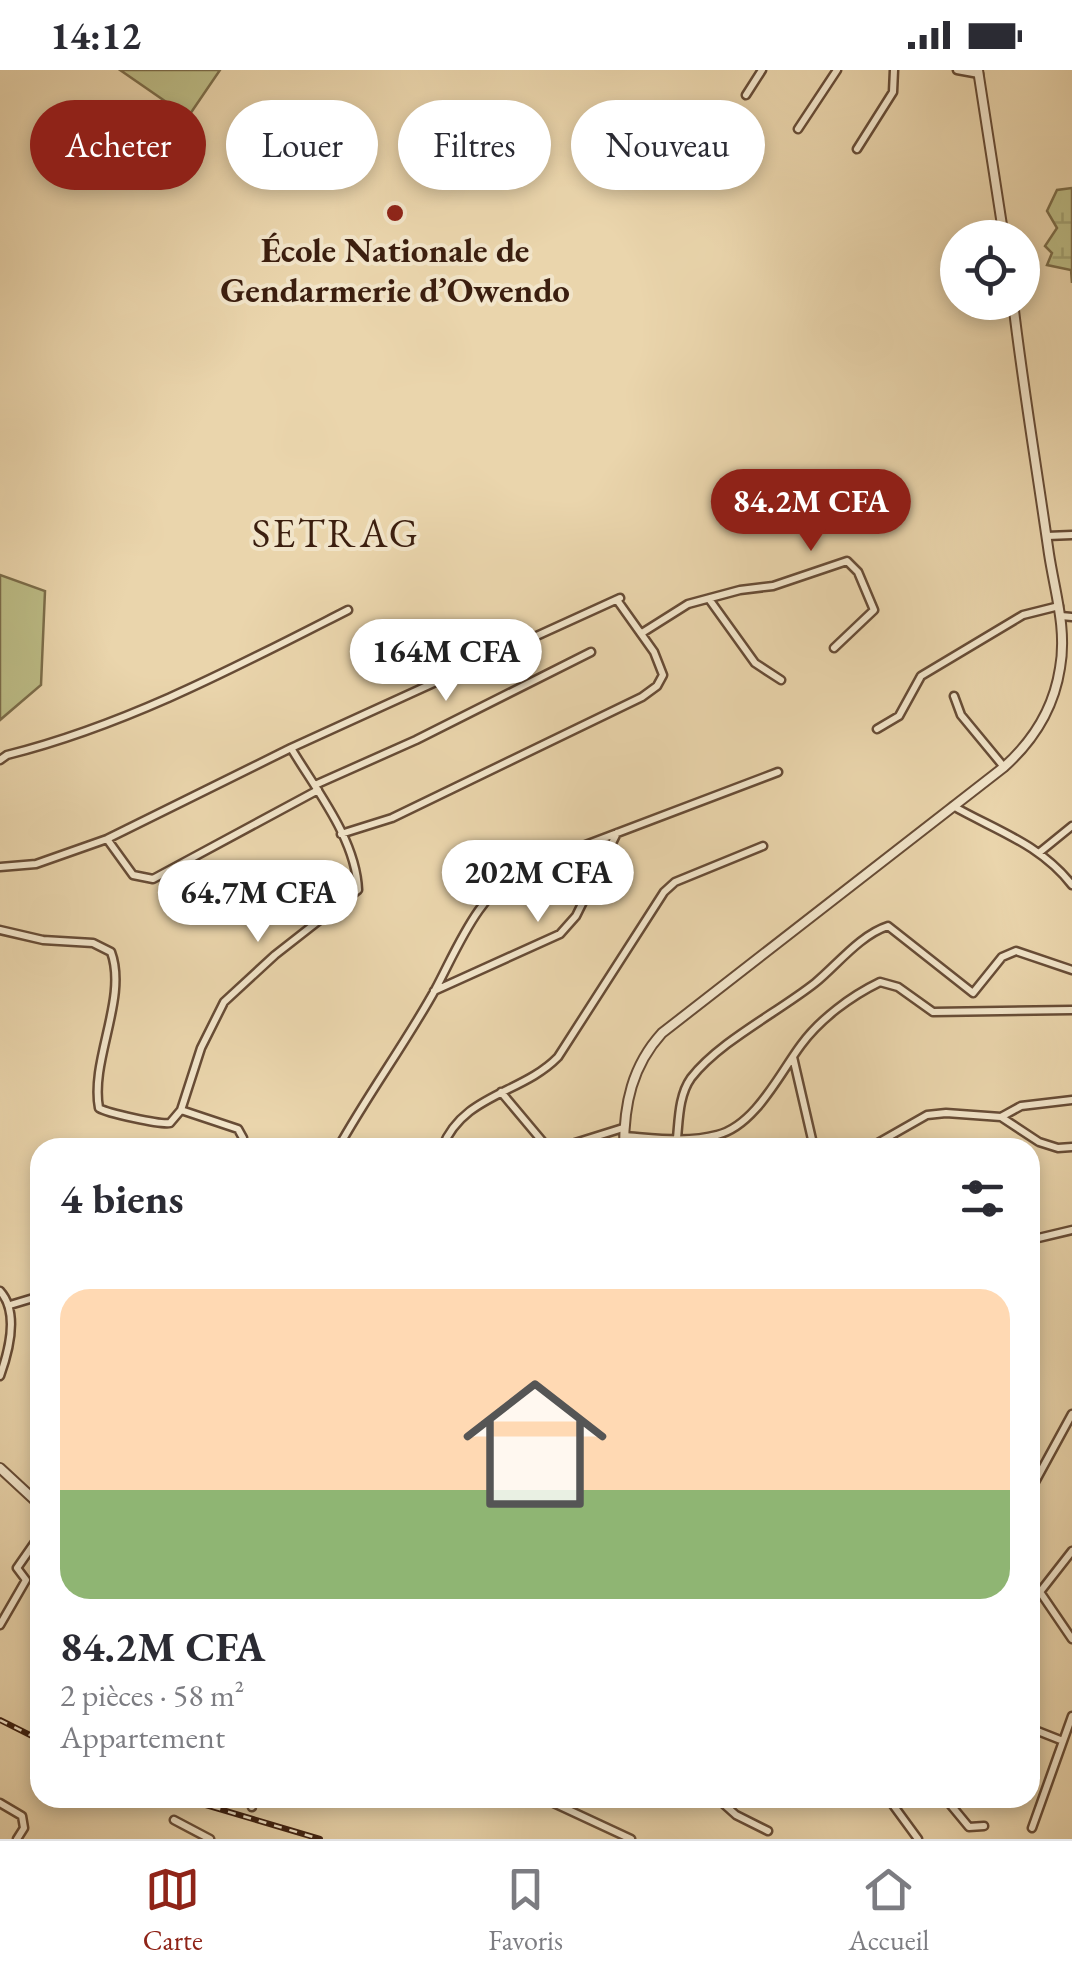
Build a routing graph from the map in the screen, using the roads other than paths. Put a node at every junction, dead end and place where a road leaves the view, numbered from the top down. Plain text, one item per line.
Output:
1 (762, 70) edge
2 (837, 70) edge
3 (894, 70) edge
4 (957, 70) edge
5 (979, 72) edge
6 (746, 95) dead end
7 (798, 128) dead end
8 (857, 149) dead end
9 (1001, 220) edge
10 (1015, 320) edge
11 (1072, 535) edge
12 (1047, 536) junction
13 (709, 598) junction
14 (348, 610) dead end
15 (1060, 611) junction
16 (1072, 617) edge
17 (642, 633) junction
18 (834, 648) dead end
19 (592, 652) dead end
20 (781, 680) dead end
21 (954, 696) dead end
22 (877, 729) dead end
23 (291, 748) junction
24 (0, 760) edge
25 (1004, 767) junction
26 (778, 772) dead end
27 (316, 788) junction
28 (953, 806) junction
29 (1072, 826) edge
30 (617, 832) junction
31 (341, 834) junction
32 (107, 839) junction
33 (763, 846) dead end
34 (1040, 852) junction
35 (0, 868) edge
36 (1072, 885) edge
37 (0, 930) edge
38 (1072, 970) edge
39 (434, 991) junction
40 (1072, 1010) edge
41 (793, 1057) junction
42 (501, 1092) junction
43 (1072, 1100) edge
44 (180, 1110) junction
45 (1001, 1117) junction
46 (624, 1132) junction
47 (243, 1138) edge
48 (344, 1138) edge
49 (448, 1138) edge
50 (540, 1138) edge
51 (599, 1138) edge
52 (624, 1138) edge
53 (677, 1138) junction
54 (812, 1138) edge
55 (888, 1138) edge
56 (1033, 1138) edge
57 (1040, 1142) edge
58 (1072, 1147) edge
59 (1072, 1230) edge
60 (1040, 1238) edge
61 (0, 1291) edge
62 (30, 1299) edge
63 (10, 1305) junction
64 (0, 1376) edge
65 (1072, 1414) edge
66 (0, 1468) edge
67 (1040, 1473) edge
68 (30, 1496) edge
69 (30, 1549) edge
70 (1072, 1551) edge
71 (1040, 1592) joint
72 (0, 1625) edge
73 (1072, 1639) edge
74 (1072, 1716) edge
75 (1040, 1732) edge
76 (1062, 1741) junction
77 (0, 1802) edge
78 (1040, 1805) edge
79 (567, 1808) edge
80 (728, 1808) edge
81 (895, 1808) edge
82 (954, 1808) edge
83 (1039, 1808) edge
84 (174, 1820) dead end
85 (984, 1826) dead end
86 (1032, 1828) dead end
87 (768, 1831) dead end
88 (17, 1839) edge
89 (210, 1839) edge
90 (631, 1839) edge
91 (918, 1839) edge

1 - 6 street
2 - 7 street
3 - 8 street
4 - 5 street
5 - 9 street
10 - 12 street
11 - 12 street
12 - 15 street
13 - 17 street
13 - 18 street
13 - 20 street
14 - 24 street
15 - 16 street
15 - 22 street
15 - 25 street
17 - 23 street
17 - 31 street
19 - 27 street
21 - 25 street
23 - 27 street
23 - 32 street
25 - 28 street
26 - 30 street
27 - 31 street
27 - 32 street
28 - 34 street
28 - 46 street
29 - 34 street
30 - 39 street
30 - 39 street
31 - 44 street
32 - 35 street
33 - 42 street
34 - 36 street
37 - 44 street
38 - 53 street
39 - 48 street
40 - 41 street
41 - 53 street
41 - 54 street
42 - 49 street
42 - 50 street
43 - 45 street
44 - 47 street
45 - 55 street
45 - 56 street
46 - 51 street
46 - 52 street
46 - 53 street
57 - 58 street
59 - 60 street
61 - 63 street
62 - 63 street
63 - 64 street
65 - 67 street
66 - 68 street
69 - 72 street
70 - 71 street
71 - 73 street
74 - 76 street
75 - 76 street
76 - 78 street
77 - 88 street
79 - 90 street
80 - 87 street
81 - 91 street
82 - 85 street
83 - 86 street
84 - 89 street

